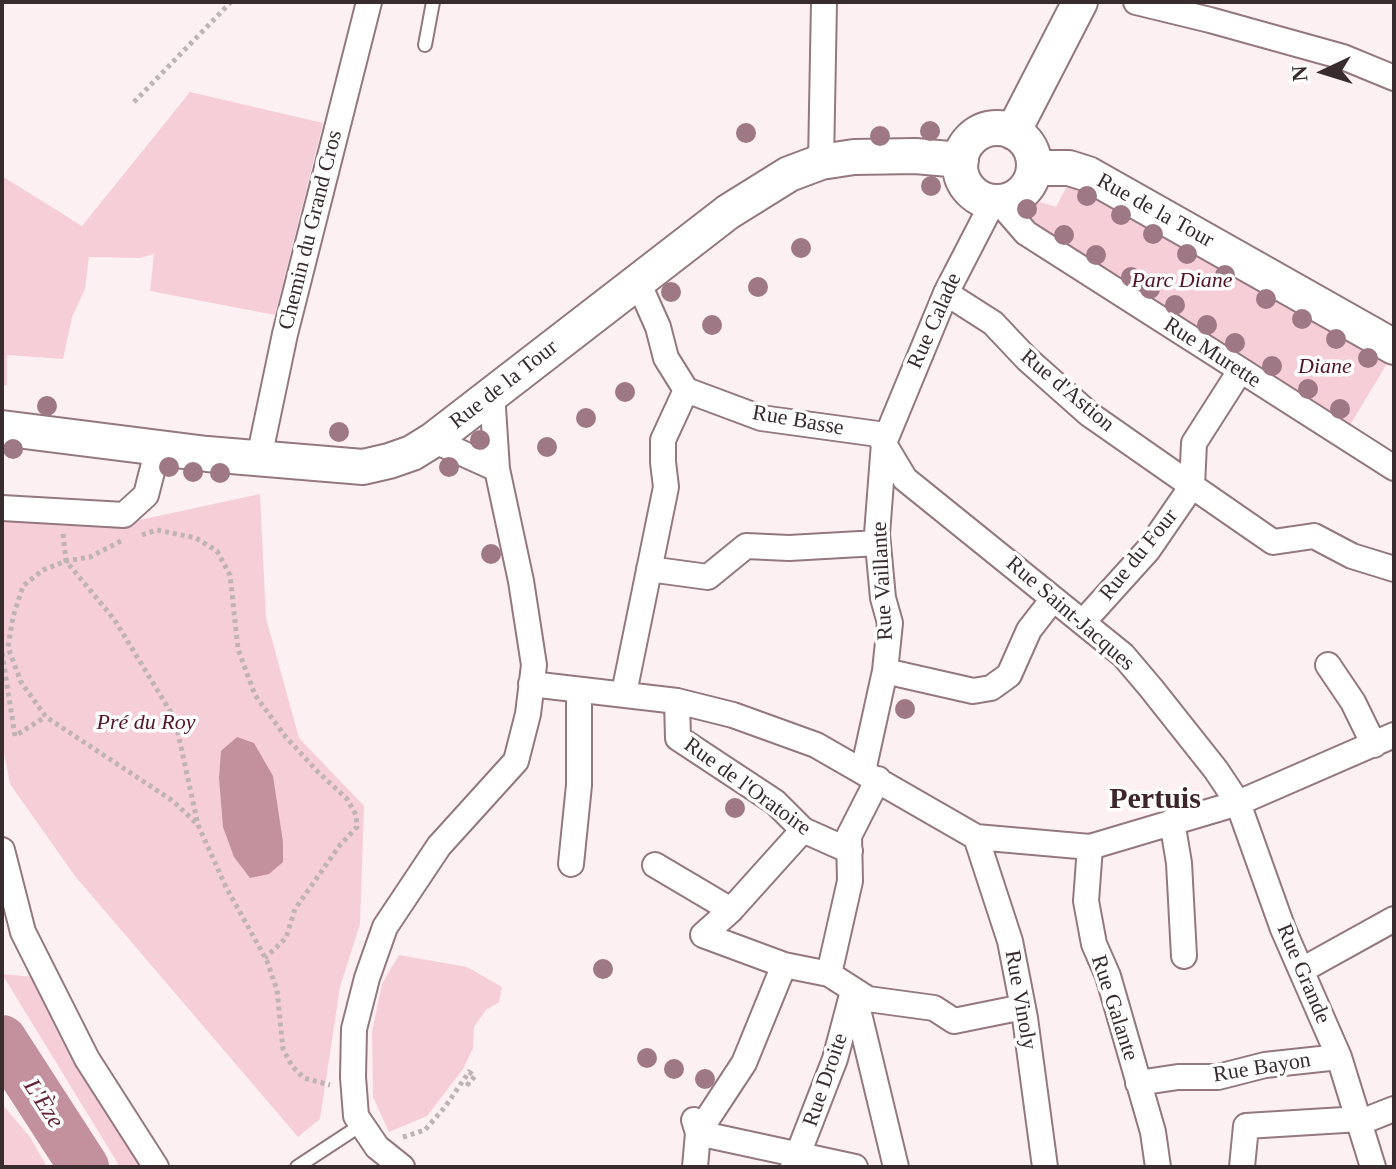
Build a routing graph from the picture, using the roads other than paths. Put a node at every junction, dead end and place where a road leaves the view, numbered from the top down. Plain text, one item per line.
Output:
1 (369, 2) edge
2 (433, 2) edge
3 (824, 2) edge
4 (1080, 2) edge
5 (1136, 2) edge
6 (425, 45) dead end
7 (1394, 78) edge
8 (1013, 132) junction
9 (961, 160) junction
10 (821, 162) junction
11 (1056, 171) junction
12 (997, 202) junction
13 (638, 282) junction
14 (946, 293) junction
15 (1394, 347) edge
16 (1240, 371) junction
17 (686, 390) junction
18 (492, 393) junction
19 (2, 428) edge
20 (433, 440) junction
21 (884, 443) junction
22 (158, 448) junction
23 (259, 458) junction
24 (1394, 468) edge
25 (497, 469) junction
26 (1192, 486) junction
27 (2, 508) edge
28 (878, 543) junction
29 (649, 569) junction
30 (1394, 569) edge
31 (1053, 599) junction
32 (1083, 622) junction
33 (1328, 665) dead end
34 (885, 671) junction
35 (531, 684) junction
36 (579, 690) junction
37 (624, 693) junction
38 (677, 701) junction
39 (1384, 740) edge
40 (870, 775) junction
41 (1238, 803) junction
42 (1172, 821) junction
43 (803, 830) junction
44 (976, 837) junction
45 (1090, 847) junction
46 (2, 850) edge
47 (850, 851) junction
48 (571, 864) dead end
49 (655, 865) dead end
50 (731, 910) junction
51 (1394, 919) edge
52 (1184, 956) dead end
53 (784, 965) junction
54 (1302, 970) junction
55 (829, 974) junction
56 (853, 991) junction
57 (1023, 1007) junction
58 (1339, 1057) junction
59 (1138, 1083) junction
60 (1394, 1109) edge
61 (695, 1123) junction
62 (361, 1125) junction
63 (1366, 1138) edge
64 (796, 1160) edge
65 (156, 1167) edge
66 (297, 1167) edge
67 (402, 1167) edge
68 (695, 1167) edge
69 (855, 1167) edge
70 (896, 1167) edge
71 (1045, 1167) edge
72 (1158, 1167) edge
73 (1242, 1167) edge

1 - 23 street, Chemin du Grand Cros
2 - 6 lane
3 - 10 street
4 - 8 street
5 - 7 street
8 - 9 street
8 - 11 street
9 - 10 street, Rue de la Tour
9 - 12 street
10 - 13 street, Rue de la Tour
11 - 12 street
11 - 15 street, Rue de la Tour
12 - 14 street, Rue Calade
12 - 16 street, Rue Murette
13 - 17 street
13 - 18 street, Rue de la Tour
14 - 21 street, Rue Calade
14 - 26 street, Rue d'Astion
16 - 24 street, Rue Murette
16 - 26 street, Rue du Four
17 - 21 street, Rue Basse
17 - 29 street
18 - 20 street, Rue de la Tour
18 - 25 street
19 - 22 street, Rue de la Tour
20 - 23 street, Rue de la Tour
20 - 25 street
21 - 28 street, Rue Vaillante
21 - 31 street, Rue Saint-Jacques
22 - 23 street, Rue de la Tour
22 - 27 street
25 - 35 street
26 - 30 street, Rue du Four
26 - 32 street, Rue du Four
28 - 29 street
28 - 34 street, Rue Vaillante
29 - 37 street
31 - 32 street, Rue Saint-Jacques
31 - 34 street
32 - 41 street, Rue Saint-Jacques
33 - 39 street
34 - 40 street, Rue Vaillante
35 - 36 street
35 - 62 street
36 - 37 street
36 - 48 street
37 - 38 street
38 - 40 street
38 - 43 street, Rue de l'Oratoire
39 - 41 street
40 - 44 street
40 - 47 street, Rue Vaillante
41 - 42 street
41 - 54 street, Rue Grande
42 - 45 street
42 - 52 street
43 - 47 street, Rue de l'Oratoire
43 - 50 street
44 - 45 street
44 - 57 street, Rue Vinoly
45 - 59 street, Rue Galante
46 - 65 street
47 - 55 street, Rue Vaillante
49 - 50 street
50 - 53 street
51 - 54 street
53 - 55 street
53 - 61 street
54 - 58 street, Rue Grande
55 - 56 street
56 - 57 street
56 - 64 street, Rue Droite
56 - 70 street
57 - 71 street, Rue Vinoly
58 - 59 street, Rue Bayon
58 - 63 street, Rue Grande
59 - 72 street, Rue Galante
60 - 63 street
61 - 64 street
61 - 68 street
62 - 66 lane
62 - 67 street
63 - 73 street
64 - 69 street

